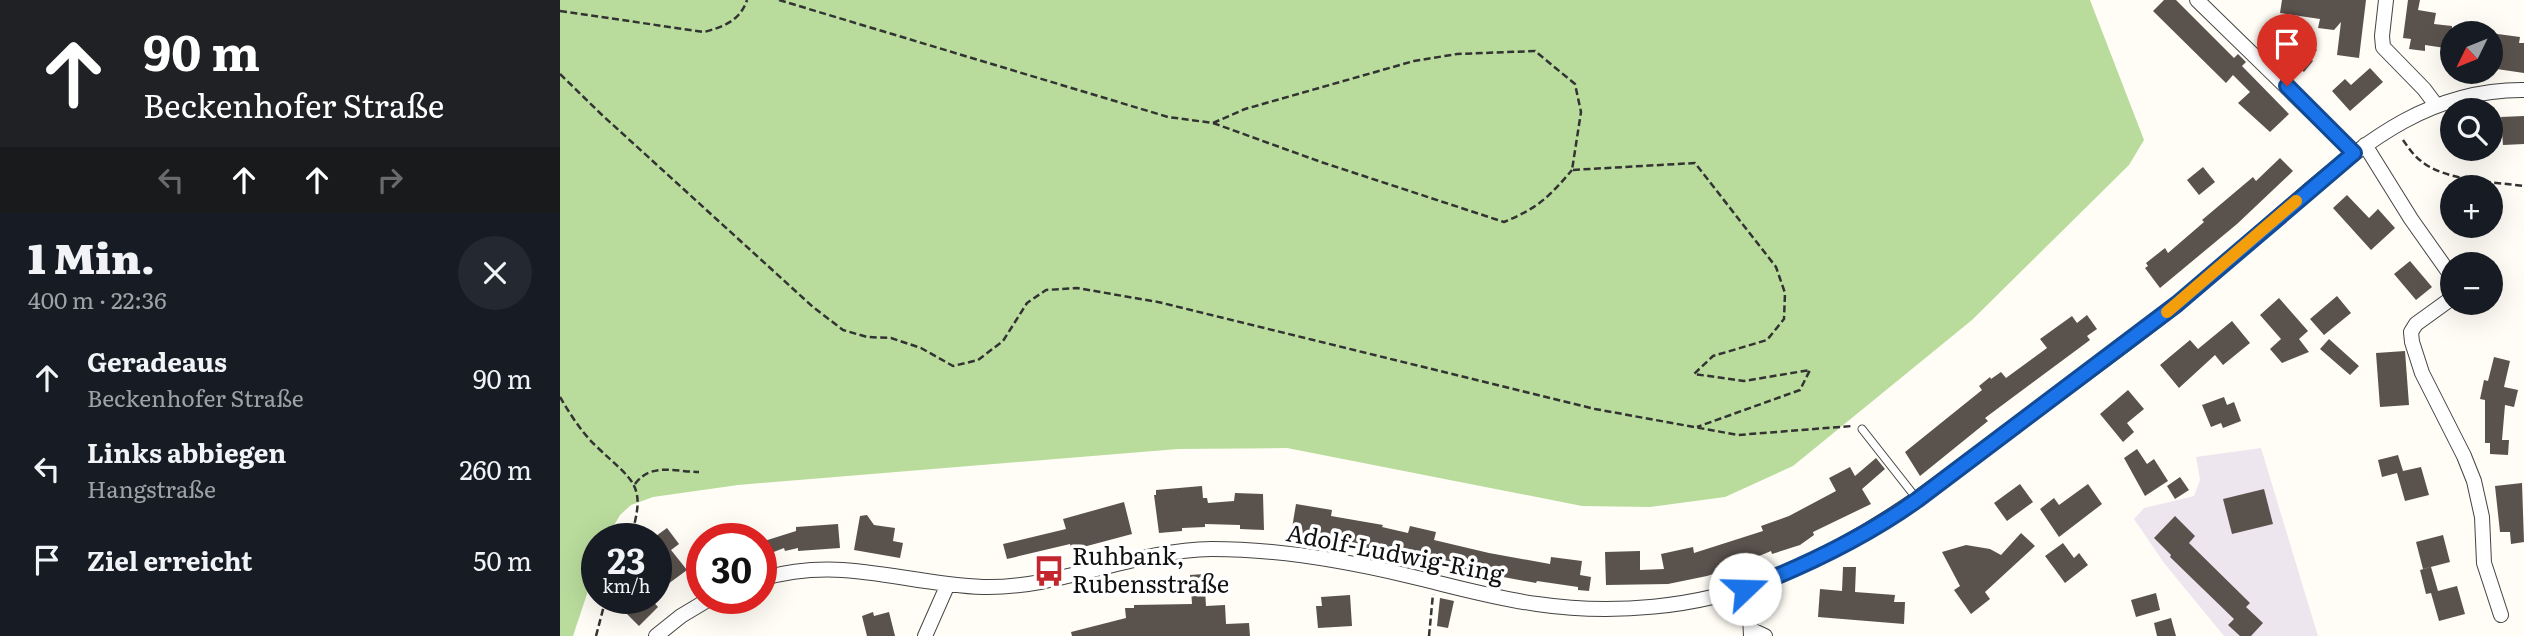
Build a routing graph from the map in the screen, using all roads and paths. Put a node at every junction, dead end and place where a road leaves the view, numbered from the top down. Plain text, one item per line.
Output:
1 (747, 0) edge
2 (779, 0) edge
3 (2197, 0) edge
4 (2386, 0) edge
5 (560, 10) edge
6 (560, 74) edge
7 (2524, 90) edge
8 (2436, 106) junction
9 (1213, 123) junction
10 (2392, 126) junction
11 (2360, 149) junction
12 (1572, 170) junction
13 (2524, 186) edge
14 (2440, 260) edge
15 (2440, 307) edge
16 (560, 397) edge
17 (1697, 428) junction
18 (1862, 429) joint
19 (699, 472) dead end
20 (635, 484) junction
21 (1917, 500) junction
22 (634, 523) edge
23 (777, 576) edge
24 (1434, 583) junction
25 (948, 584) junction
26 (1745, 589) junction
27 (686, 613) edge
28 (602, 614) edge
29 (2501, 615) dead end
30 (1756, 634) edge
31 (596, 636) edge
32 (656, 636) edge
33 (925, 636) edge
34 (1429, 636) edge

1 - 5 path
2 - 9 path
3 - 11 street
4 - 8 street
6 - 17 path
7 - 8 street, Adolf-Ludwig-Ring
8 - 10 street, Adolf-Ludwig-Ring
9 - 12 path
9 - 12 path
10 - 11 street, Adolf-Ludwig-Ring
10 - 13 path
11 - 14 street
11 - 21 street, Adolf-Ludwig-Ring
12 - 17 path
15 - 29 street
16 - 20 path
17 - 18 path
18 - 21 lane
19 - 20 path
20 - 22 path
21 - 26 street, Adolf-Ludwig-Ring
23 - 25 street, Adolf-Ludwig-Ring
24 - 25 street, Adolf-Ludwig-Ring
24 - 26 street, Adolf-Ludwig-Ring
24 - 34 path
25 - 33 street
26 - 30 street
27 - 32 street
28 - 31 path

